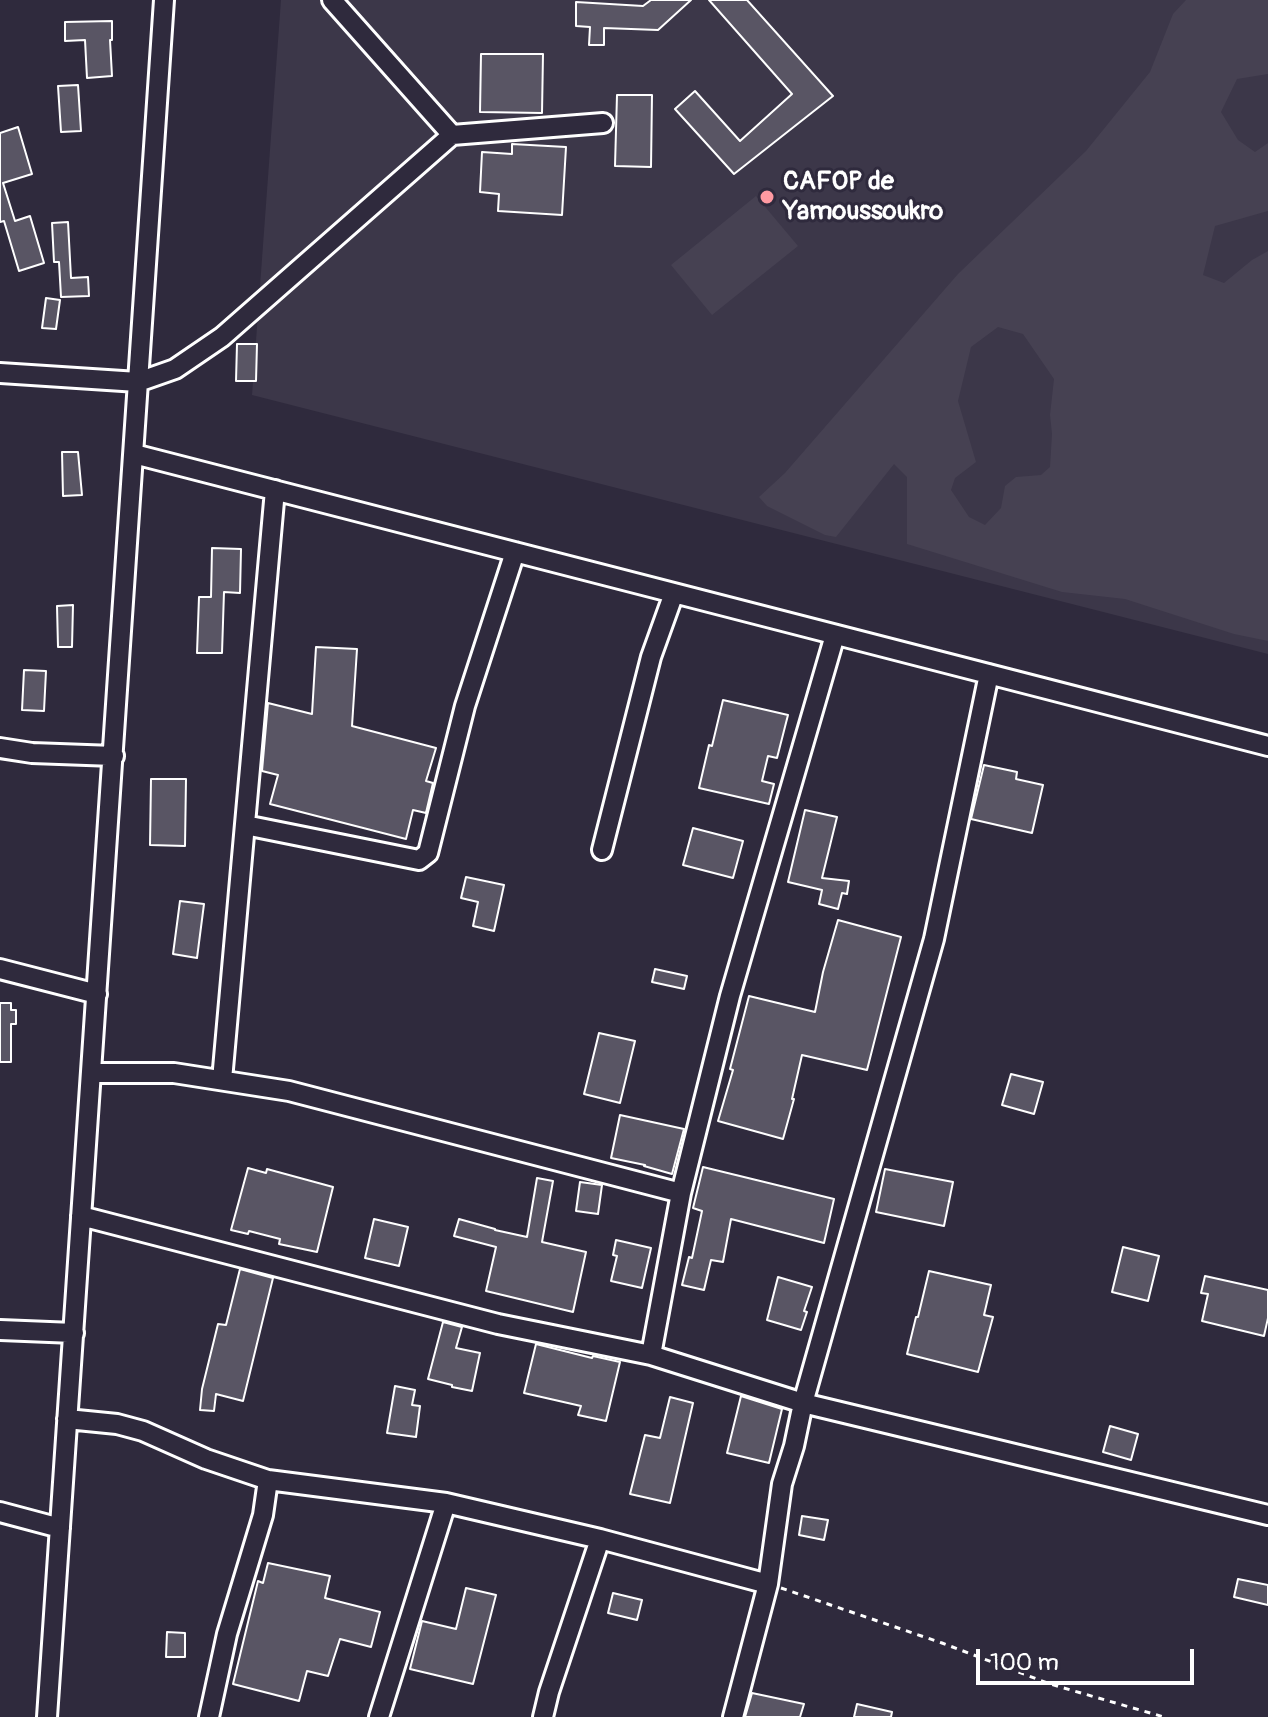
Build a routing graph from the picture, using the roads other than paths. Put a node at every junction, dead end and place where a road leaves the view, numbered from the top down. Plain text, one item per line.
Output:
1 (164, 0) edge
2 (332, 0) edge
3 (603, 123) dead end
4 (452, 135) junction
5 (0, 373) edge
6 (138, 382) junction
7 (134, 454) junction
8 (275, 490) junction
9 (515, 552) junction
10 (674, 593) junction
11 (835, 635) junction
12 (989, 674) junction
13 (1268, 746) edge
14 (0, 748) edge
15 (114, 756) junction
16 (245, 825) junction
17 (602, 850) dead end
18 (0, 969) edge
19 (97, 994) junction
20 (91, 1073) junction
21 (222, 1080) junction
22 (681, 1193) junction
23 (81, 1216) junction
24 (0, 1330) edge
25 (74, 1333) junction
26 (651, 1355) junction
27 (803, 1403) junction
28 (67, 1419) junction
29 (268, 1480) junction
30 (446, 1503) junction
31 (0, 1512) edge
32 (1268, 1515) edge
33 (60, 1528) junction
34 (600, 1539) junction
35 (768, 1584) junction
36 (47, 1717) edge
37 (209, 1717) edge
38 (379, 1717) edge
39 (543, 1717) edge
40 (733, 1717) edge

1 - 6 street
2 - 4 street
3 - 4 street
4 - 6 street
5 - 6 street
6 - 7 street
7 - 8 street
7 - 15 street
8 - 9 street
8 - 16 street
9 - 10 street
9 - 16 street
10 - 11 street
10 - 17 street
11 - 12 street
11 - 22 street
12 - 13 street
12 - 27 street
14 - 15 street
15 - 19 street
16 - 21 street
18 - 19 street
19 - 20 street
20 - 21 street
20 - 23 street
21 - 22 street
22 - 26 street
23 - 25 street
23 - 26 street
24 - 25 street
25 - 28 street
26 - 27 street
27 - 32 street
27 - 35 street
28 - 29 street
28 - 33 street
29 - 30 street
29 - 37 street
30 - 34 street
30 - 38 street
31 - 33 street
33 - 36 street
34 - 35 street
34 - 39 street
35 - 40 street

